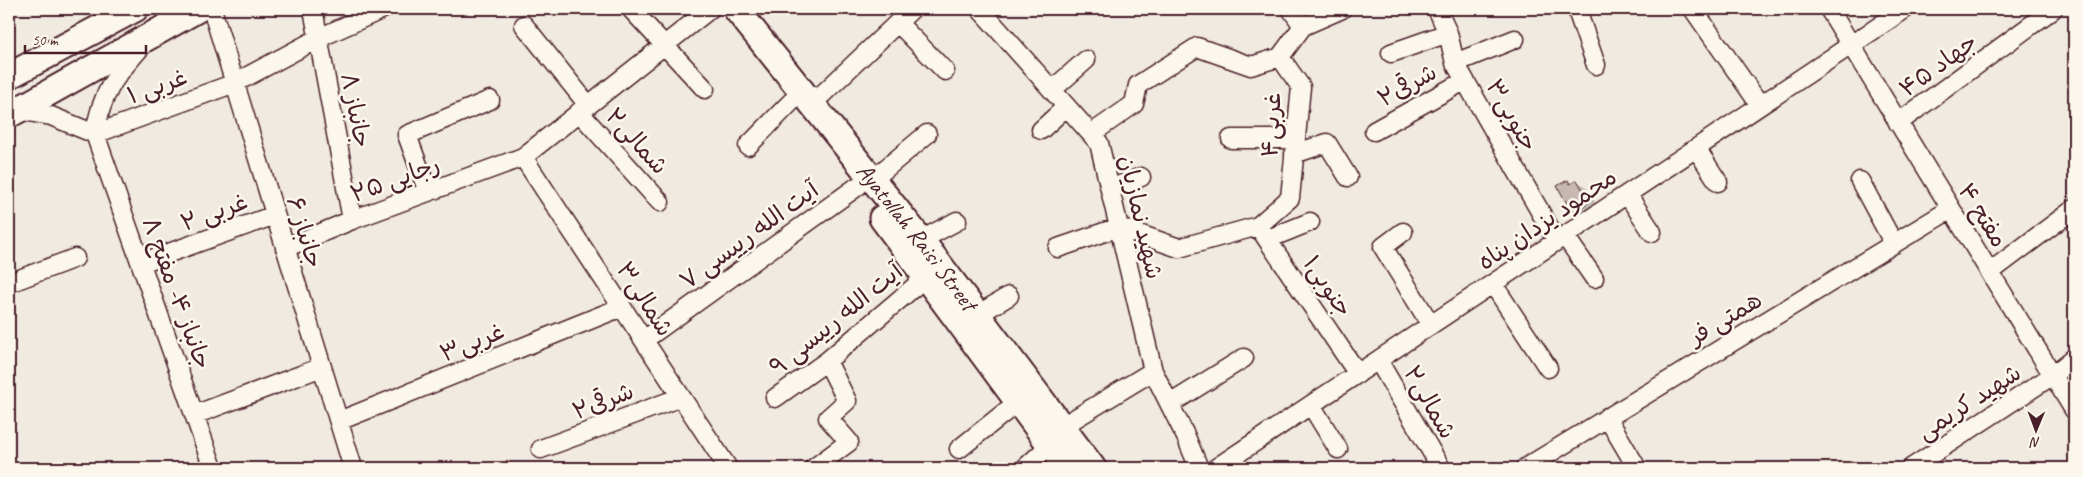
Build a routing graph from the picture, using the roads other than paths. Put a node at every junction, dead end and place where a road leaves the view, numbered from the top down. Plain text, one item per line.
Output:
1 (135, 9) edge
2 (198, 9) edge
3 (212, 9) edge
4 (313, 9) edge
5 (383, 9) edge
6 (631, 9) edge
7 (710, 9) edge
8 (716, 9) edge
9 (736, 9) edge
10 (912, 9) edge
11 (980, 9) edge
12 (1291, 9) edge
13 (1342, 9) edge
14 (1437, 9) edge
15 (1584, 9) edge
16 (1693, 9) edge
17 (1829, 9) edge
18 (1905, 9) edge
19 (2053, 9) edge
20 (898, 22) junction
21 (524, 25) dead end
22 (1303, 26) junction
23 (1448, 33) junction
24 (153, 34) junction
25 (318, 38) junction
26 (1515, 39) dead end
27 (1852, 44) junction
28 (664, 45) junction
29 (1391, 53) dead end
30 (1280, 57) junction
31 (1086, 60) dead end
32 (1454, 63) junction
33 (1596, 65) dead end
34 (944, 71) dead end
35 (9, 76) edge
36 (1464, 81) junction
37 (235, 83) junction
38 (705, 90) dead end
39 (1052, 90) junction
40 (490, 100) dead end
41 (802, 103) junction
42 (1760, 105) junction
43 (1066, 107) junction
44 (583, 109) junction
45 (13, 112) edge
46 (1898, 123) junction
47 (1041, 130) dead end
48 (1374, 131) dead end
49 (95, 134) junction
50 (927, 134) dead end
51 (1091, 134) junction
52 (1231, 139) dead end
53 (748, 146) dead end
54 (1295, 147) junction
55 (1696, 148) junction
56 (523, 157) junction
57 (1141, 177) dead end
58 (1348, 177) dead end
59 (1860, 181) dead end
60 (1718, 182) dead end
61 (865, 183) junction
62 (1110, 189) junction
63 (428, 192) junction
64 (1627, 194) junction
65 (660, 202) dead end
66 (2074, 208) edge
67 (1951, 209) junction
68 (275, 215) junction
69 (352, 220) junction
70 (957, 221) dead end
71 (1310, 222) dead end
72 (1119, 227) junction
73 (1263, 232) junction
74 (1403, 232) dead end
75 (1652, 232) dead end
76 (1561, 238) junction
77 (921, 240) junction
78 (1894, 244) junction
79 (285, 248) junction
80 (1058, 248) dead end
81 (75, 258) dead end
82 (141, 263) junction
83 (1990, 272) junction
84 (926, 277) junction
85 (1594, 278) dead end
86 (9, 283) edge
87 (1493, 284) junction
88 (1009, 296) dead end
89 (622, 307) junction
90 (977, 315) junction
91 (1431, 325) junction
92 (644, 340) junction
93 (1244, 358) dead end
94 (2074, 358) edge
95 (1378, 360) junction
96 (827, 361) junction
97 (322, 368) junction
98 (1548, 368) dead end
99 (1153, 371) junction
100 (1358, 374) junction
101 (2053, 375) junction
102 (681, 396) junction
103 (775, 398) dead end
104 (1019, 401) junction
105 (1170, 404) junction
106 (1311, 405) junction
107 (2074, 410) edge
108 (194, 415) junction
109 (1607, 417) junction
110 (339, 421) junction
111 (1056, 436) junction
112 (541, 449) dead end
113 (959, 449) dead end
114 (1338, 449) dead end
115 (214, 468) edge
116 (353, 468) edge
117 (728, 468) edge
118 (814, 468) edge
119 (1025, 468) edge
120 (1067, 468) edge
121 (1093, 468) edge
122 (1199, 468) edge
123 (1216, 468) edge
124 (1441, 468) edge
125 (1525, 468) edge
126 (1637, 468) edge
127 (1911, 468) edge

1 - 35 main road
2 - 24 main road
3 - 37 street, جانباز ۶
4 - 25 street, جانباز ۸
5 - 25 street, غربی ۱
6 - 28 street
7 - 28 street, رجایی ۲۵
8 - 41 main road, Ayatollah Raisi Street
9 - 41 main road, Ayatollah Raisi Street
10 - 20 street
11 - 39 street, شهید نمازیان
12 - 22 street
13 - 22 street
14 - 23 street, جنوبی۳
15 - 33 street
16 - 42 street
17 - 27 street
18 - 27 street, محمود یزدان پناه
19 - 46 street, جهاد ۴۵
20 - 34 street
20 - 41 street
21 - 44 street, شمالی۲
22 - 30 street
23 - 29 street
23 - 32 street, جنوبی۳
24 - 45 main road
24 - 49 street
25 - 37 street, غربی ۱
25 - 69 street, جانباز ۸
26 - 32 street
27 - 42 street, محمود یزدان پناه
27 - 46 street, مفتح ۴
28 - 38 street
28 - 44 street, رجایی ۲۵
30 - 51 street
30 - 54 street, غربی۴
31 - 39 street
32 - 36 street, جنوبی۳
36 - 48 street, شرقی۲
36 - 76 street, جنوبی۳
37 - 49 street, غربی ۱
37 - 68 street, جانباز ۶
39 - 43 street, شهید نمازیان
40 - 63 street
41 - 53 street
41 - 61 main road, Ayatollah Raisi Street
42 - 55 street, محمود یزدان پناه
43 - 47 street
43 - 51 street, شهید نمازیان
44 - 56 street, رجایی ۲۵
44 - 65 street, شمالی۲
45 - 49 street
46 - 67 street, مفتح ۴
49 - 82 street, جانباز ۴- مفتح ۸
50 - 61 street, آیت الله رییسی ۷
51 - 62 street, شهید نمازیان
52 - 54 street
54 - 58 street
54 - 73 street, غربی۴
55 - 60 street
55 - 64 street, محمود یزدان پناه
56 - 63 street, رجایی ۲۵
56 - 89 street, شمالی۳
57 - 62 street
59 - 78 street
61 - 77 main road, Ayatollah Raisi Street
61 - 84 main road, Ayatollah Raisi Street
61 - 92 street, آیت الله رییسی ۷
62 - 72 street, شهید نمازیان
63 - 69 street, رجایی ۲۵
64 - 75 street
64 - 76 street, محمود یزدان پناه
66 - 83 street
67 - 78 street, همتی فر
67 - 83 street, مفتح ۴
68 - 79 street, جانباز ۶
68 - 82 street, غربی ۲
69 - 79 street, رجایی ۲۵
70 - 77 street
71 - 73 street
72 - 73 street
72 - 80 street
72 - 99 street, شهید نمازیان
73 - 100 street, جنوبی۱
74 - 91 street
76 - 85 street, جنوبی۳
76 - 87 street, محمود یزدان پناه
77 - 90 main road, Ayatollah Raisi Street
78 - 109 street, همتی فر
79 - 97 street, جانباز ۶
81 - 86 street
82 - 108 street, جانباز ۴- مفتح ۸
83 - 101 street, مفتح ۴
84 - 96 street, آیت الله رییسی ۹
84 - 104 main road, Ayatollah Raisi Street
87 - 91 street, محمود یزدان پناه
87 - 98 street
88 - 90 street
89 - 92 street, شمالی۳
89 - 110 street, غربی۳
90 - 111 main road, Ayatollah Raisi Street
91 - 95 street, محمود یزدان پناه
92 - 102 street, شمالی۳
93 - 105 street
94 - 101 street, شهید کریمی
95 - 100 street, محمود یزدان پناه
95 - 124 street, شمالی۲
96 - 103 street, آیت الله رییسی ۹
96 - 118 street
97 - 108 street
97 - 110 street, جانباز ۶
99 - 105 street, شهید نمازیان
99 - 111 street
100 - 106 street, محمود یزدان پناه
101 - 107 street, مفتح ۴
101 - 127 street, شهید کریمی
102 - 112 street, شرقی۲
102 - 117 street, شمالی۳
104 - 111 main road, Ayatollah Raisi Street
104 - 113 street
105 - 122 street, شهید نمازیان
106 - 114 street
106 - 123 street, محمود یزدان پناه
108 - 115 street, جانباز ۴- مفتح ۸
109 - 125 street, همتی فر
109 - 126 street
110 - 116 street, جانباز ۶
111 - 119 street
111 - 120 main road, Ayatollah Raisi Street
111 - 121 main road, Ayatollah Raisi Street

